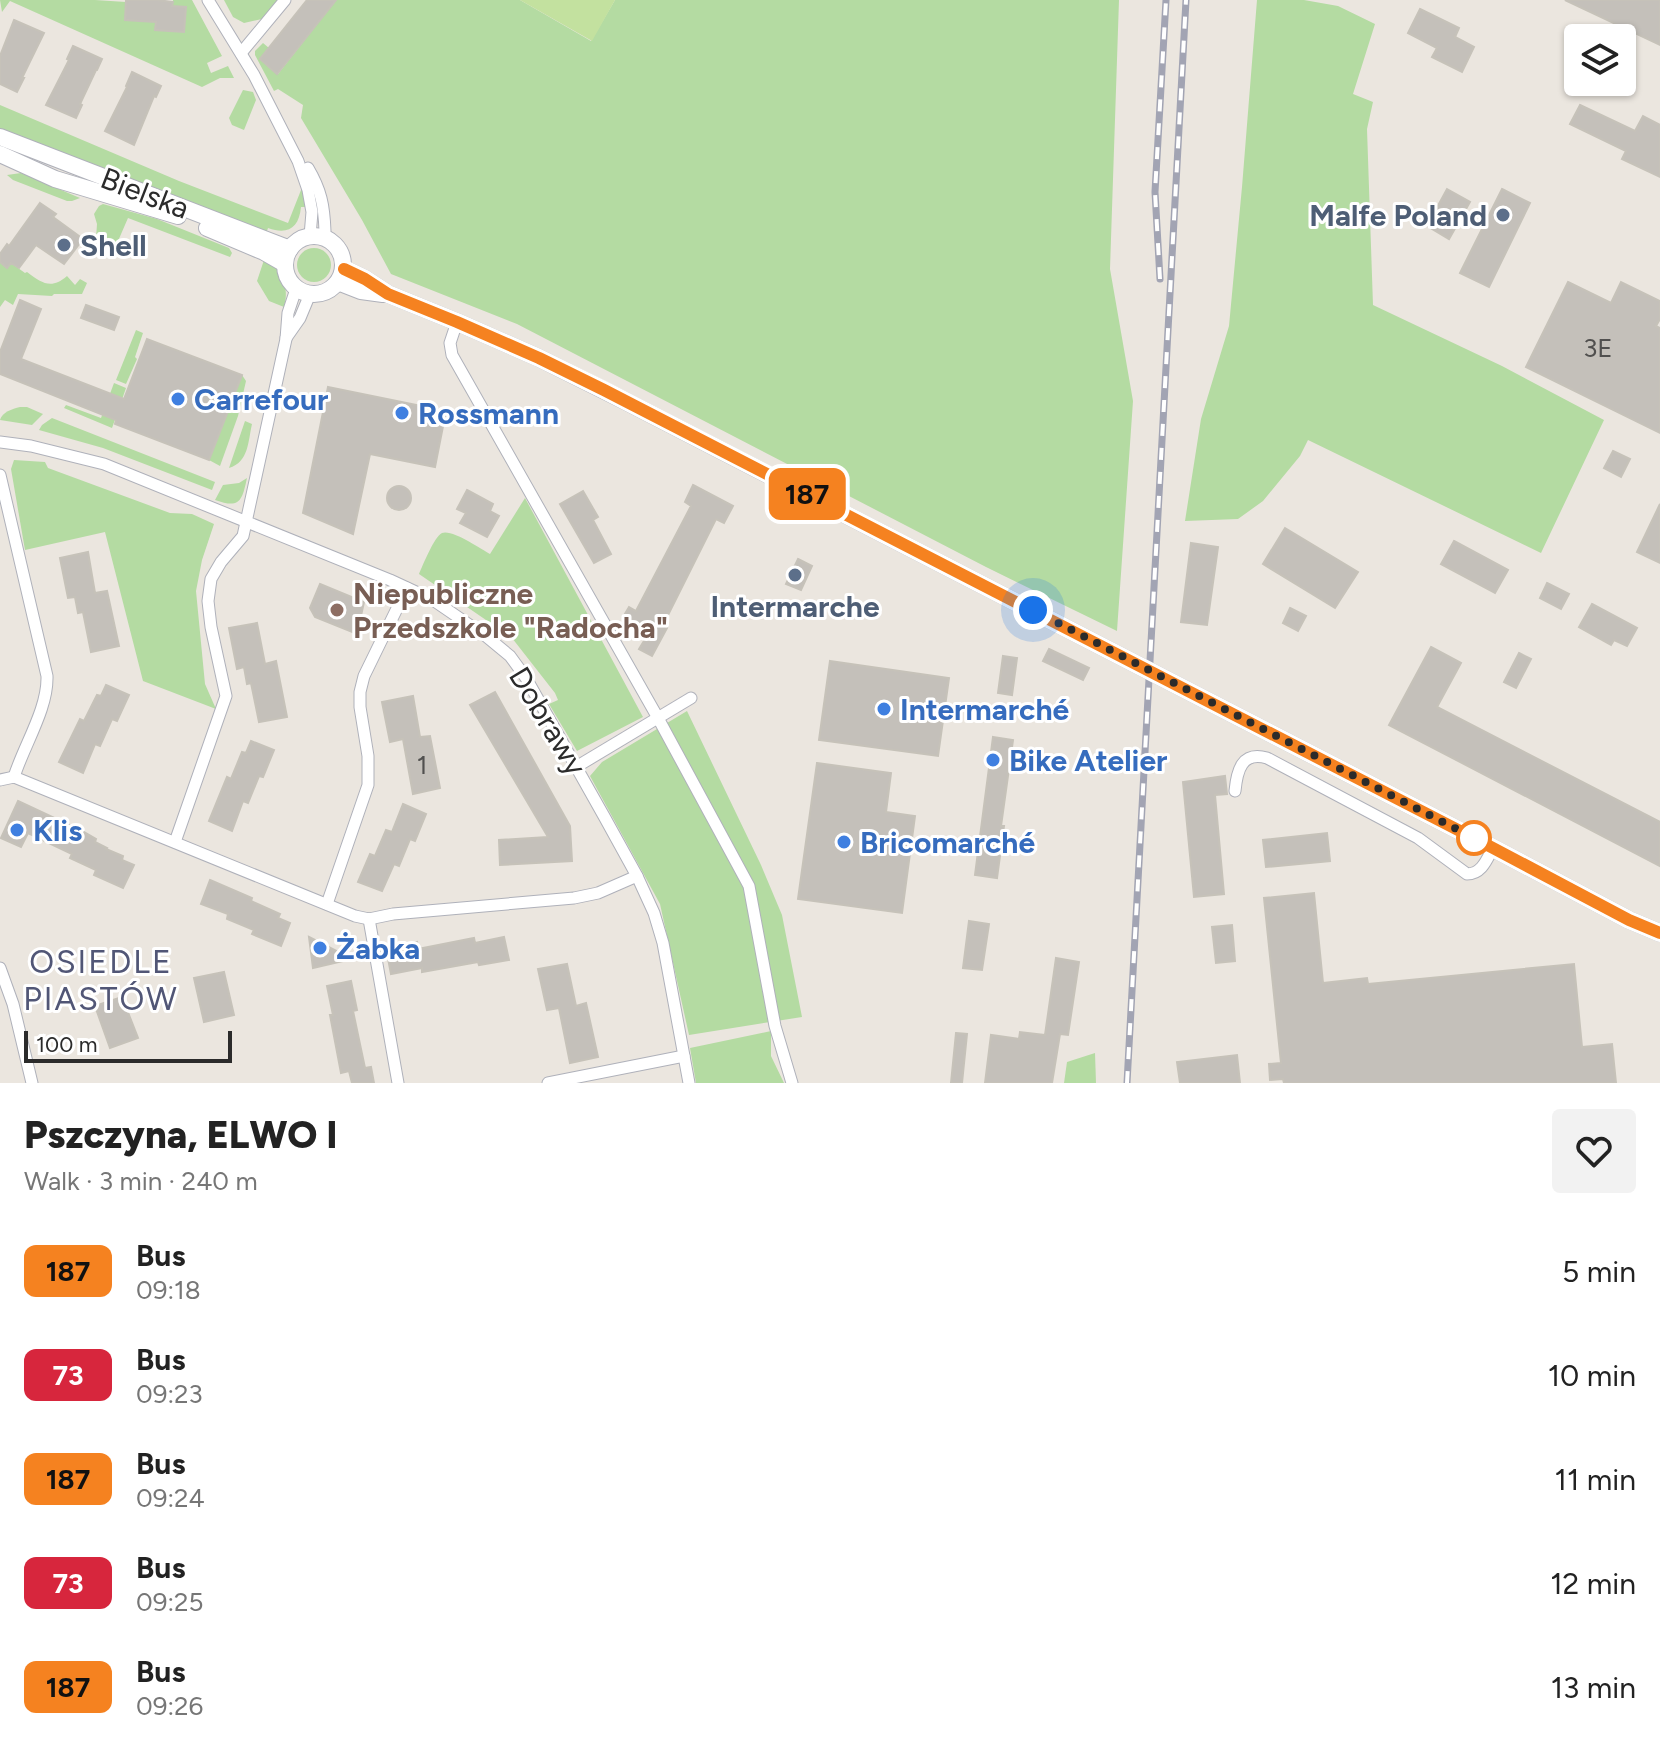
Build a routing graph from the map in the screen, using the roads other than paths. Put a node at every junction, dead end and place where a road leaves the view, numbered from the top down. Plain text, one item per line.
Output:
1 (208, 0) edge
2 (285, 0) edge
3 (241, 53) junction
4 (0, 137) edge
5 (0, 154) edge
6 (308, 168) dead end
7 (318, 234) junction
8 (288, 256) junction
9 (341, 276) junction
10 (303, 292) junction
11 (457, 322) junction
12 (0, 442) edge
13 (0, 475) edge
14 (245, 522) junction
15 (407, 588) junction
16 (691, 698) dead end
17 (658, 718) junction
18 (576, 767) junction
19 (14, 777) junction
20 (0, 780) edge
21 (1235, 791) dead end
22 (175, 842) junction
23 (1493, 848) junction
24 (637, 876) junction
25 (327, 904) junction
26 (369, 919) junction
27 (1660, 933) edge
28 (0, 968) edge
29 (684, 1056) junction
30 (32, 1083) edge
31 (398, 1083) edge
32 (548, 1083) edge
33 (689, 1083) edge
34 (792, 1083) edge

1 - 3 street
2 - 3 street
3 - 7 street
4 - 8 main road, Bielska
5 - 8 main road, Bielska
6 - 7 street
7 - 8 main road
7 - 9 main road
8 - 10 main road
9 - 10 main road
9 - 11 main road
10 - 14 street
11 - 17 street
11 - 23 main road
12 - 14 street, Dobrawy
13 - 19 street
14 - 15 street, Dobrawy
14 - 22 street
15 - 18 street, Dobrawy
15 - 25 street
16 - 17 street
17 - 18 street
17 - 34 street
18 - 24 street, Dobrawy
19 - 20 street
19 - 22 street
21 - 23 street
22 - 25 street
23 - 27 main road
24 - 26 street
24 - 29 street, Dobrawy
25 - 26 street
26 - 31 street
28 - 30 street
29 - 32 street
29 - 33 street, Dobrawy

